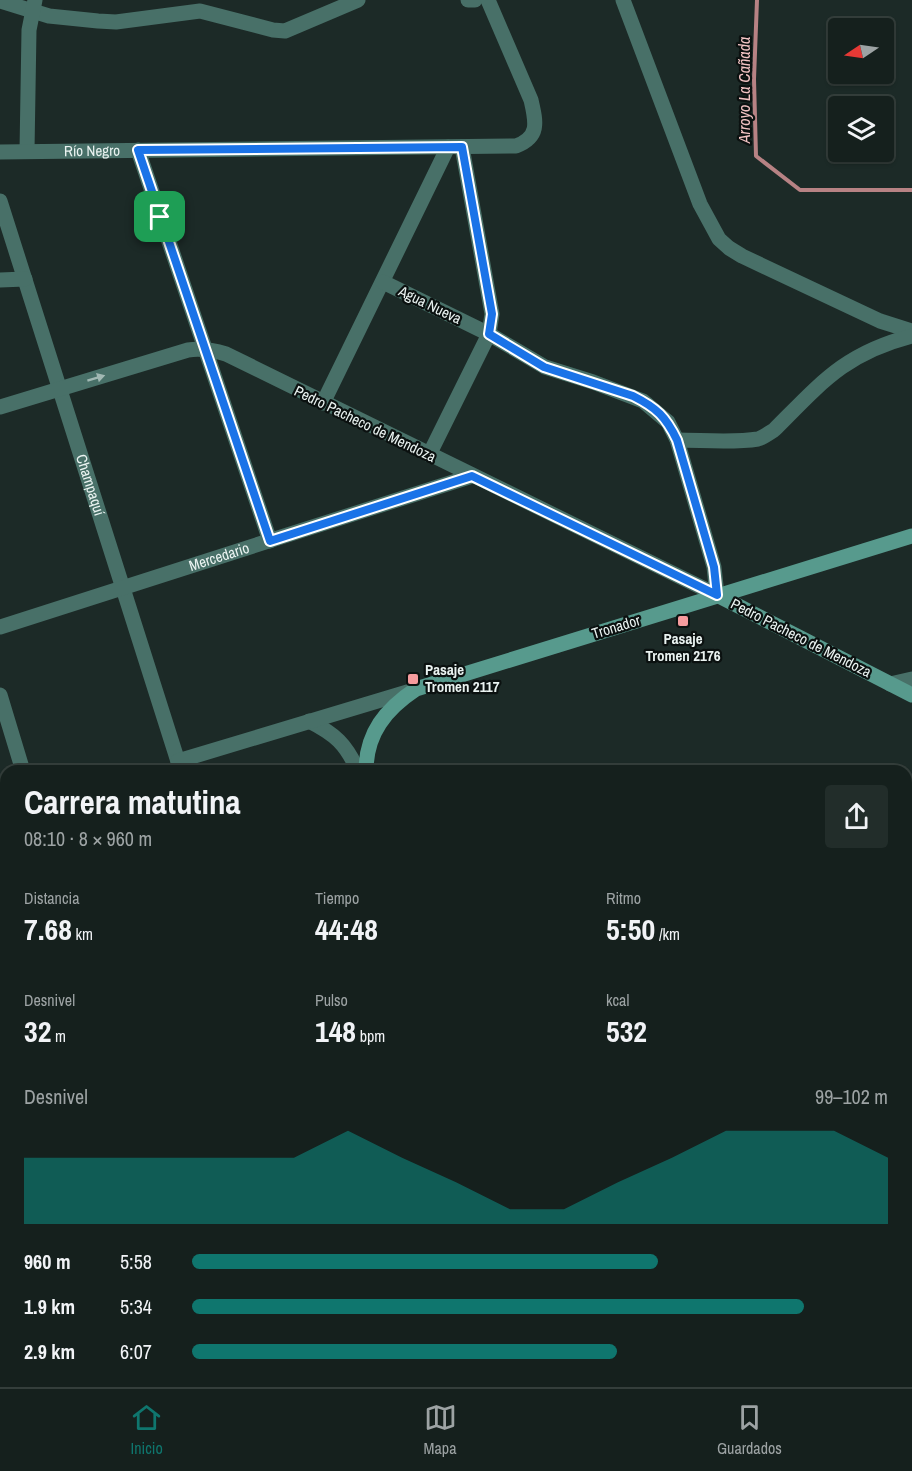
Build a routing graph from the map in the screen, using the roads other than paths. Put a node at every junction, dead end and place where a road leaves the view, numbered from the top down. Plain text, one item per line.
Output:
1 (358, 0) edge
2 (468, 0) edge
3 (475, 0) edge
4 (488, 0) edge
5 (623, 0) edge
6 (0, 1) edge
7 (33, 6) edge
8 (191, 6) edge
9 (455, 147) junction
10 (138, 150) junction
11 (0, 152) edge
12 (27, 152) junction
13 (0, 201) edge
14 (25, 279) junction
15 (0, 280) edge
16 (383, 282) junction
17 (912, 331) edge
18 (489, 334) junction
19 (912, 336) edge
20 (204, 349) junction
21 (60, 389) junction
22 (323, 404) junction
23 (0, 407) edge
24 (677, 440) junction
25 (429, 455) junction
26 (472, 476) junction
27 (912, 536) edge
28 (270, 541) junction
29 (122, 588) junction
30 (717, 595) junction
31 (0, 627) edge
32 (912, 679) edge
33 (890, 684) junction
34 (416, 689) junction
35 (912, 694) edge
36 (0, 695) edge
37 (309, 721) junction
38 (21, 765) edge
39 (180, 765) edge
40 (183, 765) edge
41 (355, 765) edge
42 (367, 765) edge

1 - 8 street
2 - 3 street
4 - 9 street, Río Negro
5 - 17 street
6 - 7 street
7 - 8 street
7 - 12 street
9 - 10 street, Río Negro
9 - 16 street
9 - 18 street
10 - 12 street, Río Negro
10 - 20 street
11 - 12 street, Río Negro
13 - 14 street, Champaquí
14 - 15 street
14 - 21 street, Champaquí
16 - 18 street, Agua Nueva
16 - 22 street
18 - 24 street, Agua Nueva
18 - 25 street
19 - 24 street
21 -> 20 street
20 - 22 street, Pedro Pacheco de Mendoza
20 - 28 street
21 - 23 street
21 - 29 street, Champaquí
22 - 25 street, Pedro Pacheco de Mendoza
24 - 30 street, Agua Nueva
25 - 26 street, Pedro Pacheco de Mendoza
26 - 28 street, Mercedario
26 - 30 street, Pedro Pacheco de Mendoza
27 - 30 main road, Tronador
28 - 29 street, Mercedario
29 - 31 street, Mercedario
29 - 39 street, Champaquí
30 - 33 main road, Pedro Pacheco de Mendoza
30 - 34 main road, Tronador
32 - 33 street
33 - 35 main road, Pedro Pacheco de Mendoza
34 - 37 street
34 - 42 main road, Tronador
36 - 38 street
37 - 40 street
37 - 41 street

